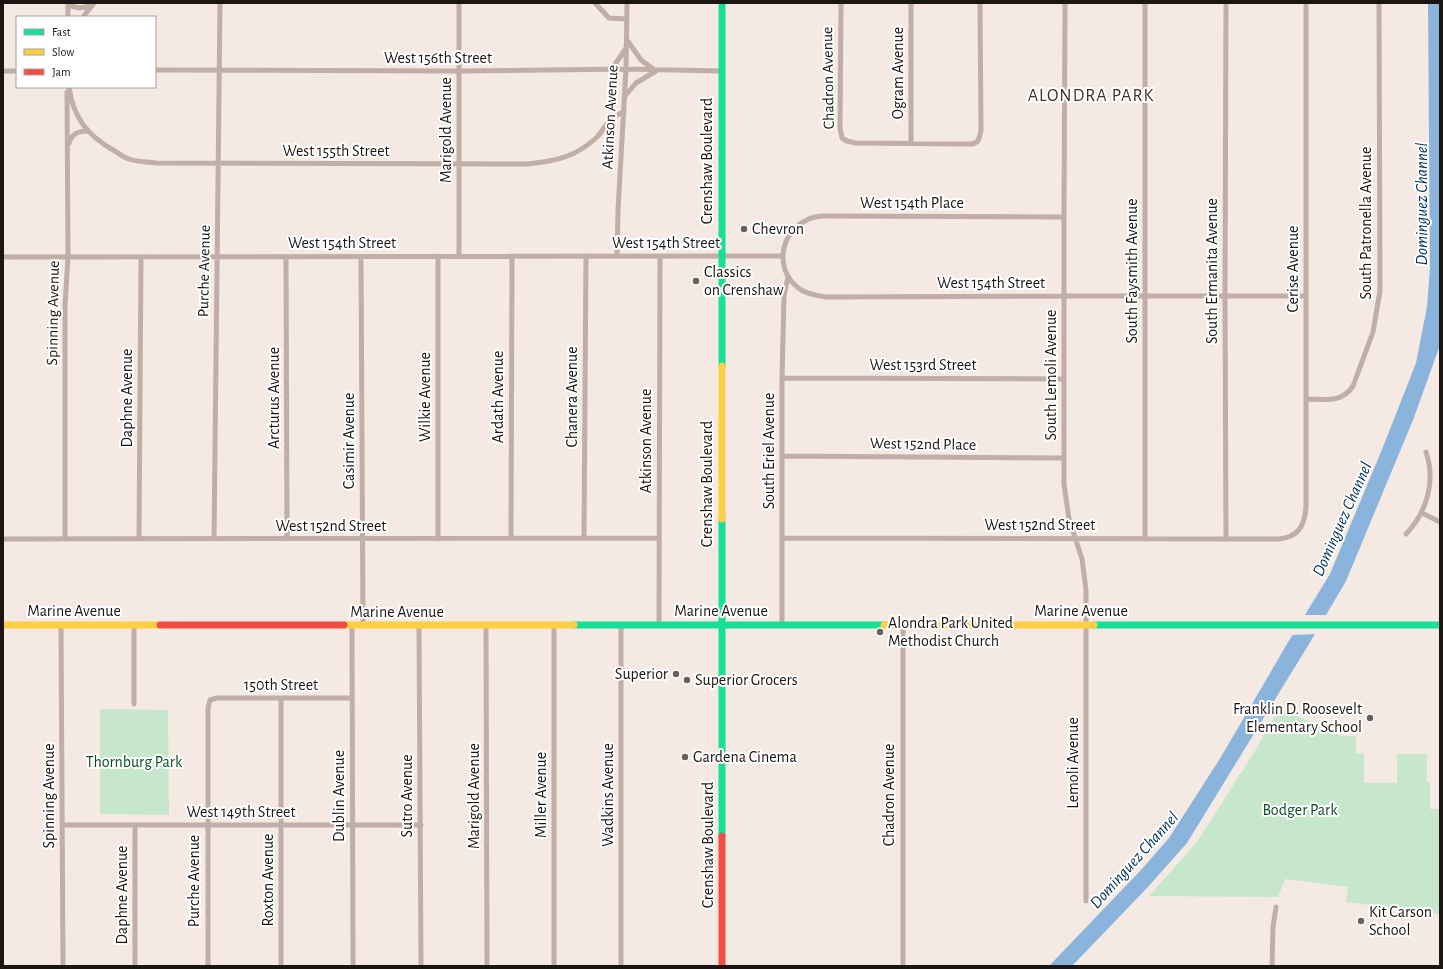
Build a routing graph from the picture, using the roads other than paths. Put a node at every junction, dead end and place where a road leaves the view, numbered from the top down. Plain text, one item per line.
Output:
1 (69, 3) edge
2 (220, 3) edge
3 (459, 3) edge
4 (595, 3) edge
5 (627, 3) edge
6 (722, 3) edge
7 (841, 3) edge
8 (911, 3) edge
9 (980, 3) edge
10 (1065, 3) edge
11 (1145, 3) edge
12 (1226, 3) edge
13 (1306, 3) edge
14 (1379, 3) edge
15 (93, 5) edge
16 (68, 16) edge
17 (84, 16) edge
18 (627, 19) junction
19 (627, 39) junction
20 (626, 47) junction
21 (608, 69) junction
22 (626, 69) junction
23 (156, 70) edge
24 (219, 70) junction
25 (3, 71) edge
26 (16, 71) edge
27 (459, 71) junction
28 (656, 71) junction
29 (721, 71) junction
30 (68, 88) edge
31 (68, 88) edge
32 (625, 96) junction
33 (624, 112) junction
34 (88, 130) junction
35 (911, 143) junction
36 (67, 147) junction
37 (459, 163) junction
38 (218, 164) junction
39 (1064, 217) junction
40 (286, 256) junction
41 (361, 256) junction
42 (438, 256) junction
43 (459, 256) junction
44 (512, 256) junction
45 (586, 256) junction
46 (617, 256) junction
47 (660, 256) junction
48 (722, 256) junction
49 (782, 256) junction
50 (3, 257) edge
51 (68, 257) junction
52 (141, 257) junction
53 (217, 257) junction
54 (788, 277) junction
55 (1064, 296) junction
56 (1145, 296) junction
57 (1225, 296) junction
58 (1306, 296) junction
59 (782, 378) junction
60 (1064, 379) junction
61 (1306, 399) junction
62 (1426, 452) dead end
63 (782, 456) junction
64 (1064, 458) junction
65 (1422, 513) junction
66 (1440, 522) edge
67 (1296, 533) joint
68 (1406, 534) dead end
69 (438, 538) junction
70 (511, 538) junction
71 (584, 538) junction
72 (659, 538) junction
73 (782, 538) junction
74 (1145, 538) junction
75 (3, 539) edge
76 (65, 539) junction
77 (139, 539) junction
78 (214, 539) junction
79 (287, 539) junction
80 (362, 539) junction
81 (1074, 539) junction
82 (1226, 539) junction
83 (3, 625) edge
84 (554, 625) junction
85 (621, 625) junction
86 (659, 625) junction
87 (721, 625) junction
88 (782, 625) junction
89 (903, 625) junction
90 (1086, 625) junction
91 (1440, 625) edge
92 (61, 626) junction
93 (134, 626) junction
94 (352, 626) junction
95 (362, 626) junction
96 (419, 626) junction
97 (486, 626) junction
98 (281, 698) junction
99 (352, 698) junction
100 (210, 700) joint
101 (134, 704) dead end
102 (62, 825) junction
103 (135, 825) junction
104 (207, 825) junction
105 (281, 825) junction
106 (352, 825) junction
107 (421, 825) junction
108 (1086, 901) dead end
109 (1276, 907) dead end
110 (63, 966) edge
111 (135, 966) edge
112 (208, 966) edge
113 (281, 966) edge
114 (353, 966) edge
115 (421, 966) edge
116 (487, 966) edge
117 (554, 966) edge
118 (621, 966) edge
119 (722, 966) edge
120 (903, 966) edge
121 (1272, 966) edge

1 - 15 street
1 - 16 street
2 - 24 street, Purche Avenue
3 - 27 street, Marigold Avenue
4 - 18 street
5 - 18 street, Atkinson Avenue
6 - 29 main road, Crenshaw Boulevard
7 - 35 street, Chadron Avenue
8 - 35 street, Ogram Avenue
9 - 35 street
10 - 39 street, South Lemoli Avenue
11 - 56 street, South Faysmith Avenue
12 - 57 street, South Ermanita Avenue
13 - 58 street, Cerise Avenue
14 - 61 street, South Patronella Avenue
15 - 17 street
18 - 19 street, Atkinson Avenue
19 - 20 street, Atkinson Avenue
19 - 28 street
20 - 21 street
20 - 22 street, Atkinson Avenue
21 - 22 street, West 156th Street
21 - 27 street, West 156th Street
22 - 28 street, West 156th Street
22 - 32 street, Atkinson Avenue
23 - 24 street, West 156th Street
24 - 27 street, West 156th Street
24 - 38 street, Purche Avenue
25 - 26 street
27 - 37 street, Marigold Avenue
28 - 29 street, West 156th Street
28 - 32 street
29 - 48 main road, Crenshaw Boulevard
30 - 34 street, West 155th Street
31 - 36 street, Spinning Avenue
32 - 33 street, Atkinson Avenue
33 - 37 street, West 155th Street
33 - 46 street, Atkinson Avenue
34 - 36 street
34 - 38 street, West 155th Street
36 - 51 street, Spinning Avenue
37 - 38 street, West 155th Street
37 - 43 street, Marigold Avenue
38 - 53 street, Purche Avenue
39 - 49 street, West 154th Place
39 - 55 street, South Lemoli Avenue
40 - 41 street, West 154th Street
40 - 53 street, West 154th Street
40 - 79 street, Arcturus Avenue
41 - 42 street, West 154th Street
41 - 80 street, Casimir Avenue
42 - 43 street, West 154th Street
42 - 69 street, Wilkie Avenue
43 - 44 street, West 154th Street
44 - 45 street, West 154th Street
44 - 70 street, Ardath Avenue
45 - 46 street, West 154th Street
45 - 71 street, Chanera Avenue
46 - 47 street, West 154th Street
47 - 48 street, West 154th Street
47 - 72 street, Atkinson Avenue
48 - 49 street, West 154th Street
48 - 87 main road, Crenshaw Boulevard
49 - 54 street
50 - 51 street, West 154th Street
51 - 52 street, West 154th Street
51 - 76 street, Spinning Avenue
52 - 53 street, West 154th Street
52 - 77 street, Daphne Avenue
53 - 78 street, Purche Avenue
54 - 55 street, West 154th Street
54 - 59 street, South Eriel Avenue
55 - 56 street, West 154th Street
55 - 60 street, South Lemoli Avenue
56 - 57 street, West 154th Street
56 - 74 street, South Faysmith Avenue
57 - 58 street, West 154th Street
57 - 82 street, South Ermanita Avenue
58 - 61 street, Cerise Avenue
59 - 60 street, West 153rd Street
59 - 63 street, South Eriel Avenue
60 - 64 street, South Lemoli Avenue
61 - 67 street, Cerise Avenue
62 - 65 street
63 - 64 street, West 152nd Place
63 - 73 street, South Eriel Avenue
64 - 81 street, South Lemoli Avenue
65 - 66 street
65 - 68 street
67 - 82 street, West 152nd Street
69 - 70 street, West 152nd Street
69 - 80 street, West 152nd Street
70 - 71 street, West 152nd Street
71 - 72 street, West 152nd Street
72 - 86 street, Atkinson Avenue
73 - 81 street, West 152nd Street
73 - 88 street, South Eriel Avenue
74 - 81 street, West 152nd Street
74 - 82 street, West 152nd Street
75 - 76 street, West 152nd Street
76 - 77 street, West 152nd Street
77 - 78 street, West 152nd Street
78 - 79 street, West 152nd Street
79 - 80 street, West 152nd Street
80 - 95 street, Casimir Avenue
81 - 90 street, South Lemoli Avenue
83 - 92 main road, Marine Avenue
84 - 85 main road, Marine Avenue
84 - 97 main road, Marine Avenue
84 - 117 street, Miller Avenue
85 - 86 main road, Marine Avenue
85 - 118 street, Wadkins Avenue
86 - 87 main road, Marine Avenue
87 - 88 main road, Marine Avenue
87 - 119 main road, Crenshaw Boulevard
88 - 89 main road, Marine Avenue
89 - 90 main road, Marine Avenue
89 - 120 street, Chadron Avenue
90 - 91 main road, Marine Avenue
90 - 108 street, Lemoli Avenue
92 - 93 main road, Marine Avenue
92 - 102 street, Spinning Avenue
93 - 94 main road, Marine Avenue
93 - 101 street
94 - 95 main road, Marine Avenue
94 - 99 street, Dublin Avenue
95 - 96 main road, Marine Avenue
96 - 97 main road, Marine Avenue
96 - 107 street, Sutro Avenue
97 - 116 street, Marigold Avenue
98 - 99 street, 150th Street
98 - 100 street, 150th Street
98 - 105 street, Roxton Avenue
99 - 106 street, Dublin Avenue
100 - 104 street, Purche Avenue
102 - 103 street, West 149th Street
102 - 110 street, Spinning Avenue
103 - 104 street, West 149th Street
103 - 111 street, Daphne Avenue
104 - 105 street, West 149th Street
104 - 112 street, Purche Avenue
105 - 106 street, West 149th Street
105 - 113 street, Roxton Avenue
106 - 107 street, West 149th Street
106 - 114 street, Dublin Avenue
107 - 115 street, Sutro Avenue
109 - 121 street

